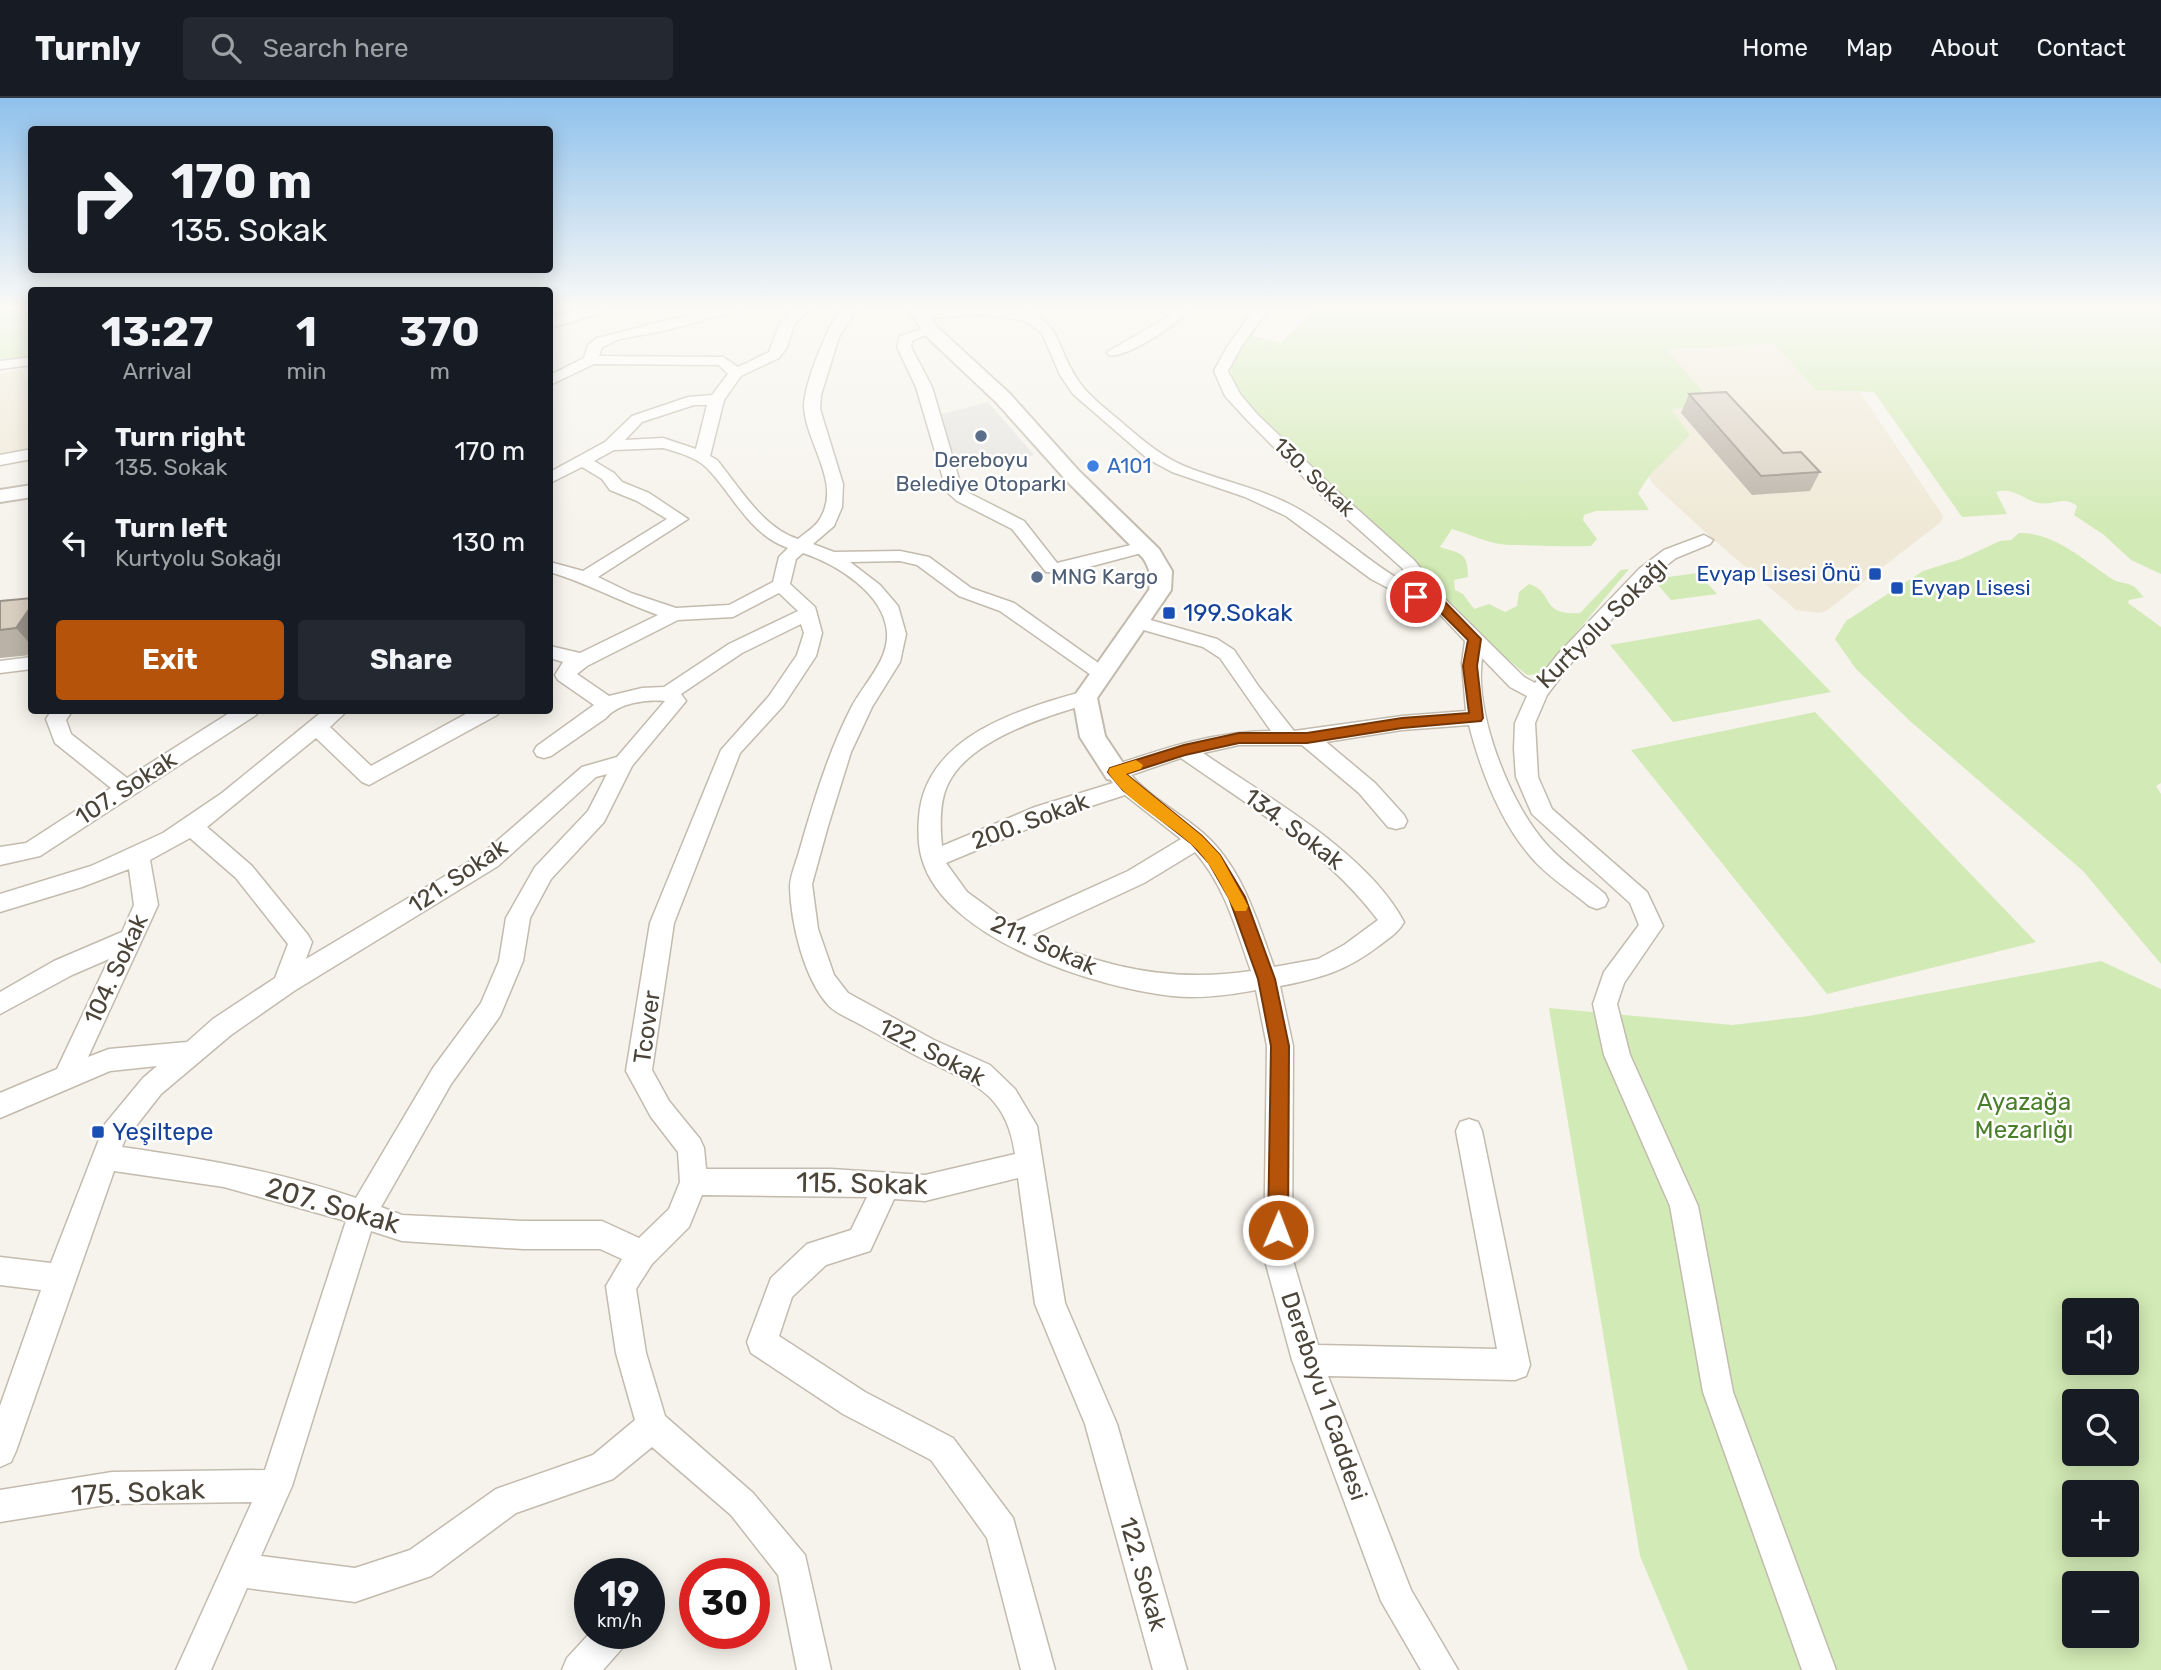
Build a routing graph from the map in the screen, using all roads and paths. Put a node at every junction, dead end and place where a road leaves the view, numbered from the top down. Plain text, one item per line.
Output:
1 (731, 380) edge
2 (818, 380) edge
3 (921, 380) edge
4 (978, 380) edge
5 (1070, 380) edge
6 (1225, 380) edge
7 (716, 400) junction
8 (611, 445) junction
9 (28, 455) edge
10 (702, 458) junction
11 (0, 460) edge
12 (583, 461) junction
13 (553, 476) edge
14 (28, 492) edge
15 (0, 495) edge
16 (1704, 540) dead end
17 (798, 547) junction
18 (1143, 547) junction
19 (832, 557) junction
20 (553, 568) edge
21 (583, 578) junction
22 (780, 585) junction
23 (1439, 603) junction
24 (675, 614) junction
25 (808, 614) junction
26 (1140, 623) junction
27 (1475, 639) junction
28 (553, 653) edge
29 (581, 660) junction
30 (28, 664) edge
31 (0, 667) edge
32 (1101, 672) junction
33 (553, 675) edge
34 (669, 693) junction
35 (1538, 694) junction
36 (1086, 698) junction
37 (606, 704) junction
38 (60, 714) edge
39 (243, 714) edge
40 (333, 714) edge
41 (483, 714) edge
42 (1476, 718) junction
43 (317, 727) junction
44 (1298, 738) junction
45 (1184, 750) junction
46 (544, 751) dead end
47 (624, 762) junction
48 (1122, 779) junction
49 (125, 788) junction
50 (1396, 821) dead end
51 (191, 826) junction
52 (1197, 840) junction
53 (0, 856) edge
54 (138, 857) junction
55 (933, 859) junction
56 (1597, 900) dead end
57 (0, 903) edge
58 (1392, 922) joint
59 (1010, 935) junction
60 (130, 939) junction
61 (1266, 979) junction
62 (285, 984) junction
63 (0, 1004) edge
64 (192, 1052) junction
65 (66, 1077) junction
66 (0, 1106) edge
67 (1469, 1131) dead end
68 (105, 1157) junction
69 (1028, 1163) junction
70 (694, 1182) junction
71 (886, 1186) junction
72 (363, 1213) junction
73 (642, 1254) junction
74 (0, 1271) edge
75 (60, 1278) junction
76 (1307, 1360) junction
77 (652, 1426) junction
78 (0, 1451) edge
79 (276, 1486) junction
80 (0, 1506) edge
81 (237, 1570) junction
82 (598, 1649) edge
83 (193, 1670) edge
84 (579, 1670) edge
85 (814, 1670) edge
86 (1038, 1670) edge
87 (1170, 1670) edge
88 (1441, 1670) edge
89 (1819, 1670) edge

1 - 7 street
2 - 17 street
3 - 18 street
4 - 18 street
5 - 23 street, Kurtyolu Sokağı
6 - 23 street, 130. Sokak
7 - 8 street
7 - 10 street
8 - 10 street
8 - 12 street
9 - 11 street
10 - 17 street
12 - 13 street
12 - 21 street
14 - 15 street
16 - 35 street, Kurtyolu Sokağı
17 - 19 street
17 - 22 street
18 - 26 street
19 - 32 street
19 - 69 street, 122. Sokak
20 - 21 street
21 - 24 street
22 - 24 street
22 - 25 street
23 - 27 street, Kurtyolu Sokağı
24 - 29 street
25 - 34 street
25 - 70 street, Tcover
26 - 32 street
26 - 44 street
27 - 35 street, Kurtyolu Sokağı
27 - 42 street
28 - 29 street
29 - 33 street
29 - 37 street
30 - 31 street
32 - 36 street
34 - 37 street
34 - 47 street
35 - 89 street
36 - 48 street, Dereboyu 1 Caddesi
36 - 55 street, 211. Sokak
37 - 46 street
38 - 49 street
39 - 49 street, 107. Sokak
40 - 43 street
41 - 43 street
42 - 44 street, 200. Sokak
42 - 56 street
43 - 51 street
44 - 45 street, 200. Sokak
44 - 50 street
45 - 48 street, 200. Sokak
45 - 58 street, 134. Sokak
47 - 62 street, 121. Sokak
47 - 72 street
48 - 52 street, Dereboyu 1 Caddesi
48 - 55 street, 200. Sokak
49 - 53 street, 107. Sokak
51 - 54 street
51 - 62 street
52 - 59 street
52 - 61 street, Dereboyu 1 Caddesi
54 - 57 street
54 - 60 street, 104. Sokak
55 - 59 street, 211. Sokak
58 - 61 street, 211. Sokak
59 - 61 street, 211. Sokak
60 - 63 street
60 - 65 street, 104. Sokak
61 - 76 street, Dereboyu 1 Caddesi
62 - 64 street, 121. Sokak
64 - 65 street
64 - 68 street, 121. Sokak
65 - 66 street
67 - 76 street
68 - 72 street, 207. Sokak
68 - 75 street, 121. Sokak
69 - 71 street, 115. Sokak
69 - 87 street, 122. Sokak
70 - 71 street, 115. Sokak
70 - 73 street, Tcover
71 - 86 street
72 - 73 street, 207. Sokak
72 - 79 street
73 - 77 street, Tcover
74 - 75 street
75 - 78 street, 121. Sokak
76 - 88 street, Dereboyu 1 Caddesi
77 - 81 street
77 - 85 street
79 - 80 street, 175. Sokak
79 - 81 street
81 - 83 street
82 - 84 street

